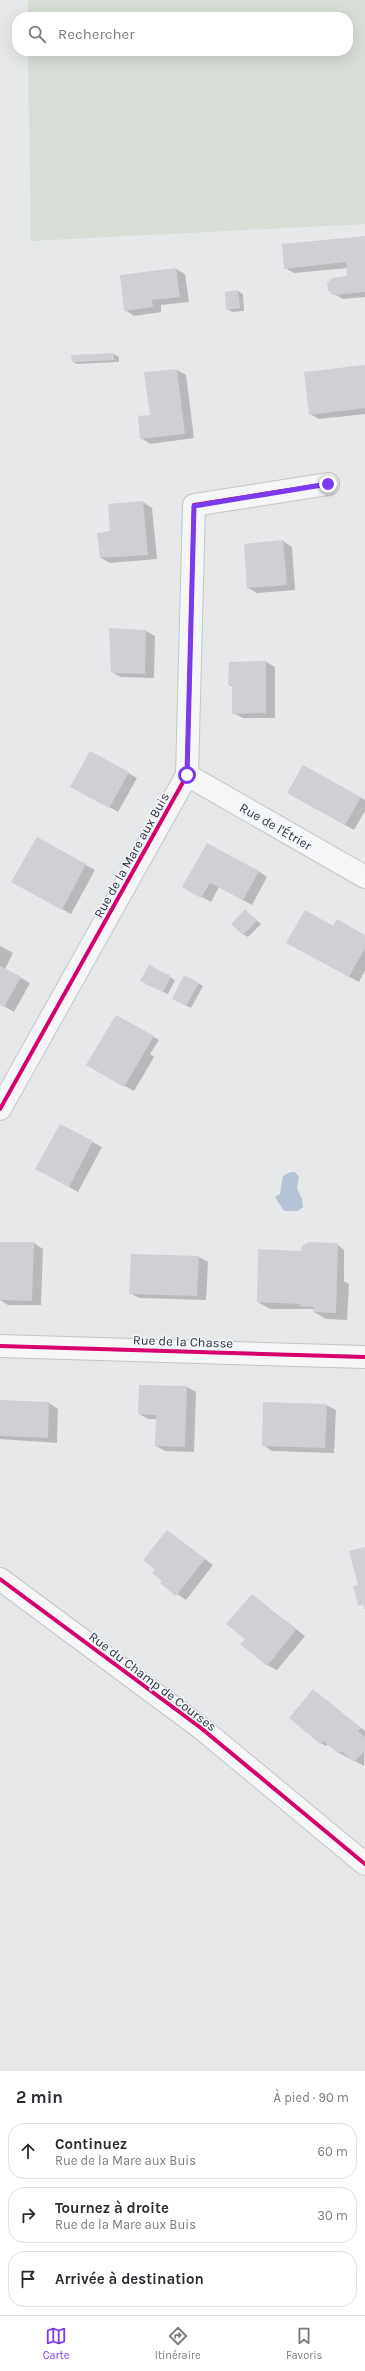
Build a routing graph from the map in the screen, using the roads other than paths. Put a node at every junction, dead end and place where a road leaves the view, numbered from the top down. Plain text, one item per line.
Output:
1 (328, 484) dead end
2 (187, 775) junction
3 (365, 877) edge
4 (0, 1109) edge
5 (0, 1346) edge
6 (365, 1357) edge
7 (0, 1579) edge
8 (365, 1864) edge

1 - 2 street, Rue de la Mare aux Buis
2 - 3 street, Rue de l'Étrier
2 - 4 street, Rue de la Mare aux Buis
5 - 6 street, Rue de la Chasse
7 - 8 street, Rue du Champ de Courses

